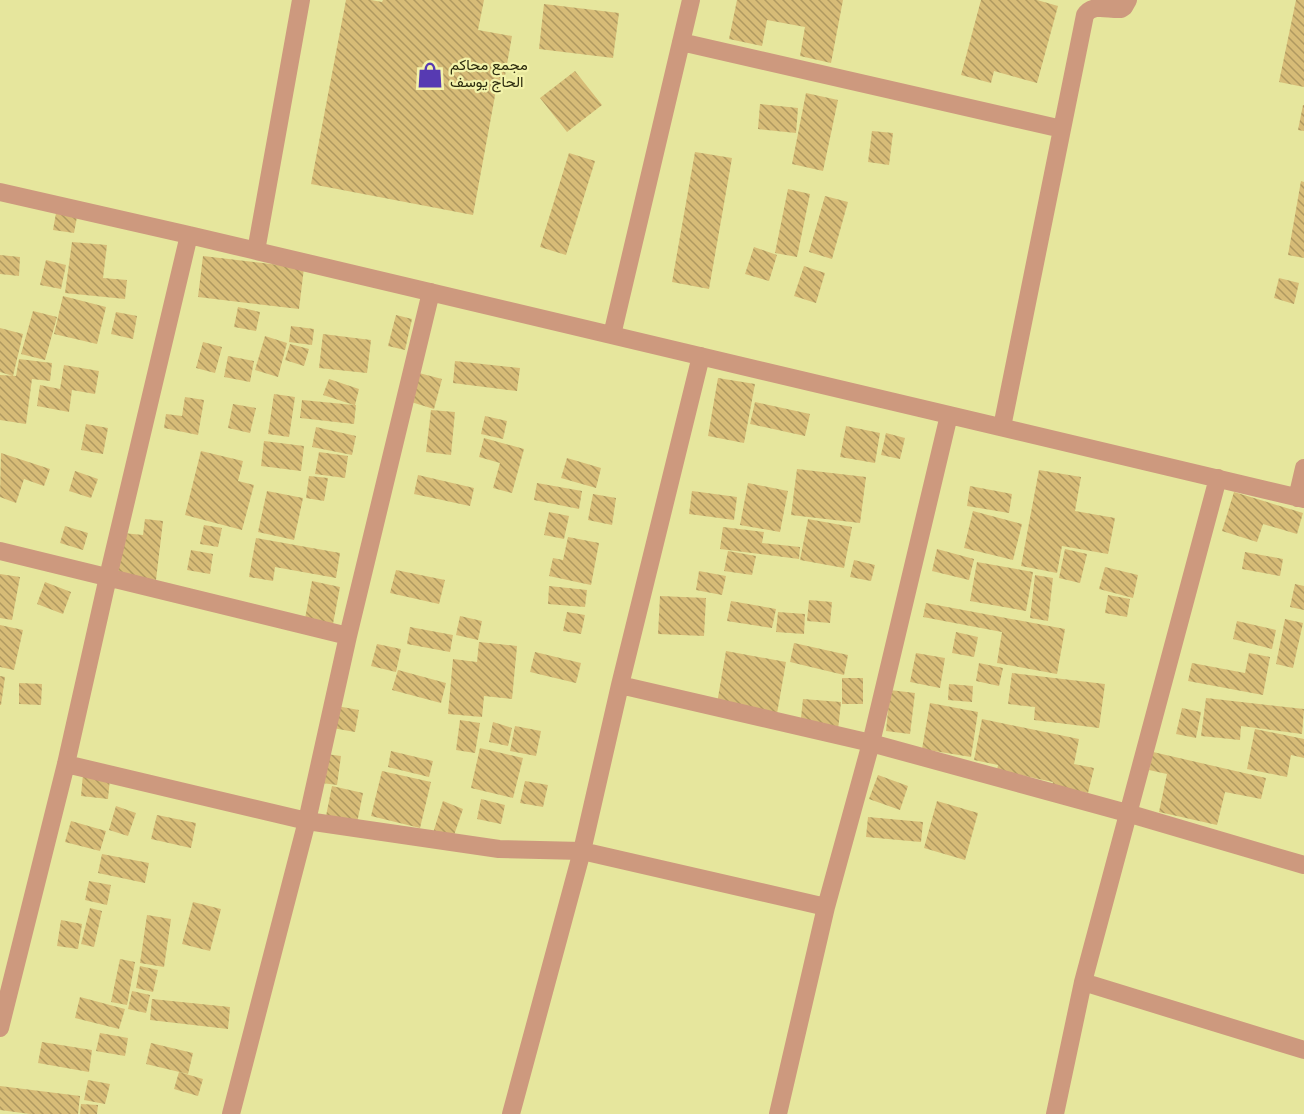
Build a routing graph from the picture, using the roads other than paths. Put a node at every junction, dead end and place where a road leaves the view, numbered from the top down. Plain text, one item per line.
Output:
1 (301, 0) edge
2 (691, 0) edge
3 (1128, 0) edge
4 (681, 42) junction
5 (1062, 129) junction
6 (0, 192) edge
7 (189, 235) junction
8 (256, 250) junction
9 (431, 292) junction
10 (612, 335) junction
11 (701, 356) junction
12 (949, 415) junction
13 (1002, 427) junction
14 (1304, 468) edge
15 (1218, 478) junction
16 (1300, 499) edge
17 (0, 551) edge
18 (108, 577) junction
19 (348, 636) junction
20 (620, 685) junction
21 (871, 743) junction
22 (66, 764) junction
23 (1127, 813) junction
24 (307, 821) junction
25 (582, 851) junction
26 (1304, 865) edge
27 (826, 907) junction
28 (1083, 982) junction
29 (0, 1028) edge
30 (1304, 1050) edge
31 (231, 1114) edge
32 (511, 1114) edge
33 (778, 1114) edge
34 (1055, 1114) edge

1 - 8 street
2 - 4 street
3 - 5 street
4 - 5 street
4 - 10 street
5 - 13 street
6 - 7 street
7 - 8 street
7 - 18 street
8 - 9 street
9 - 10 street
9 - 19 street
10 - 11 street
11 - 12 street
11 - 20 street
12 - 13 street
12 - 21 street
13 - 15 street
14 - 16 street
15 - 16 street
15 - 23 street
17 - 18 street
18 - 19 street
18 - 22 street
19 - 24 street
20 - 21 street
20 - 25 street
21 - 23 street
21 - 27 street
22 - 24 street
22 - 29 street
23 - 26 street
23 - 28 street
24 - 25 street
24 - 31 street
25 - 27 street
25 - 32 street
27 - 33 street
28 - 30 street
28 - 34 street

